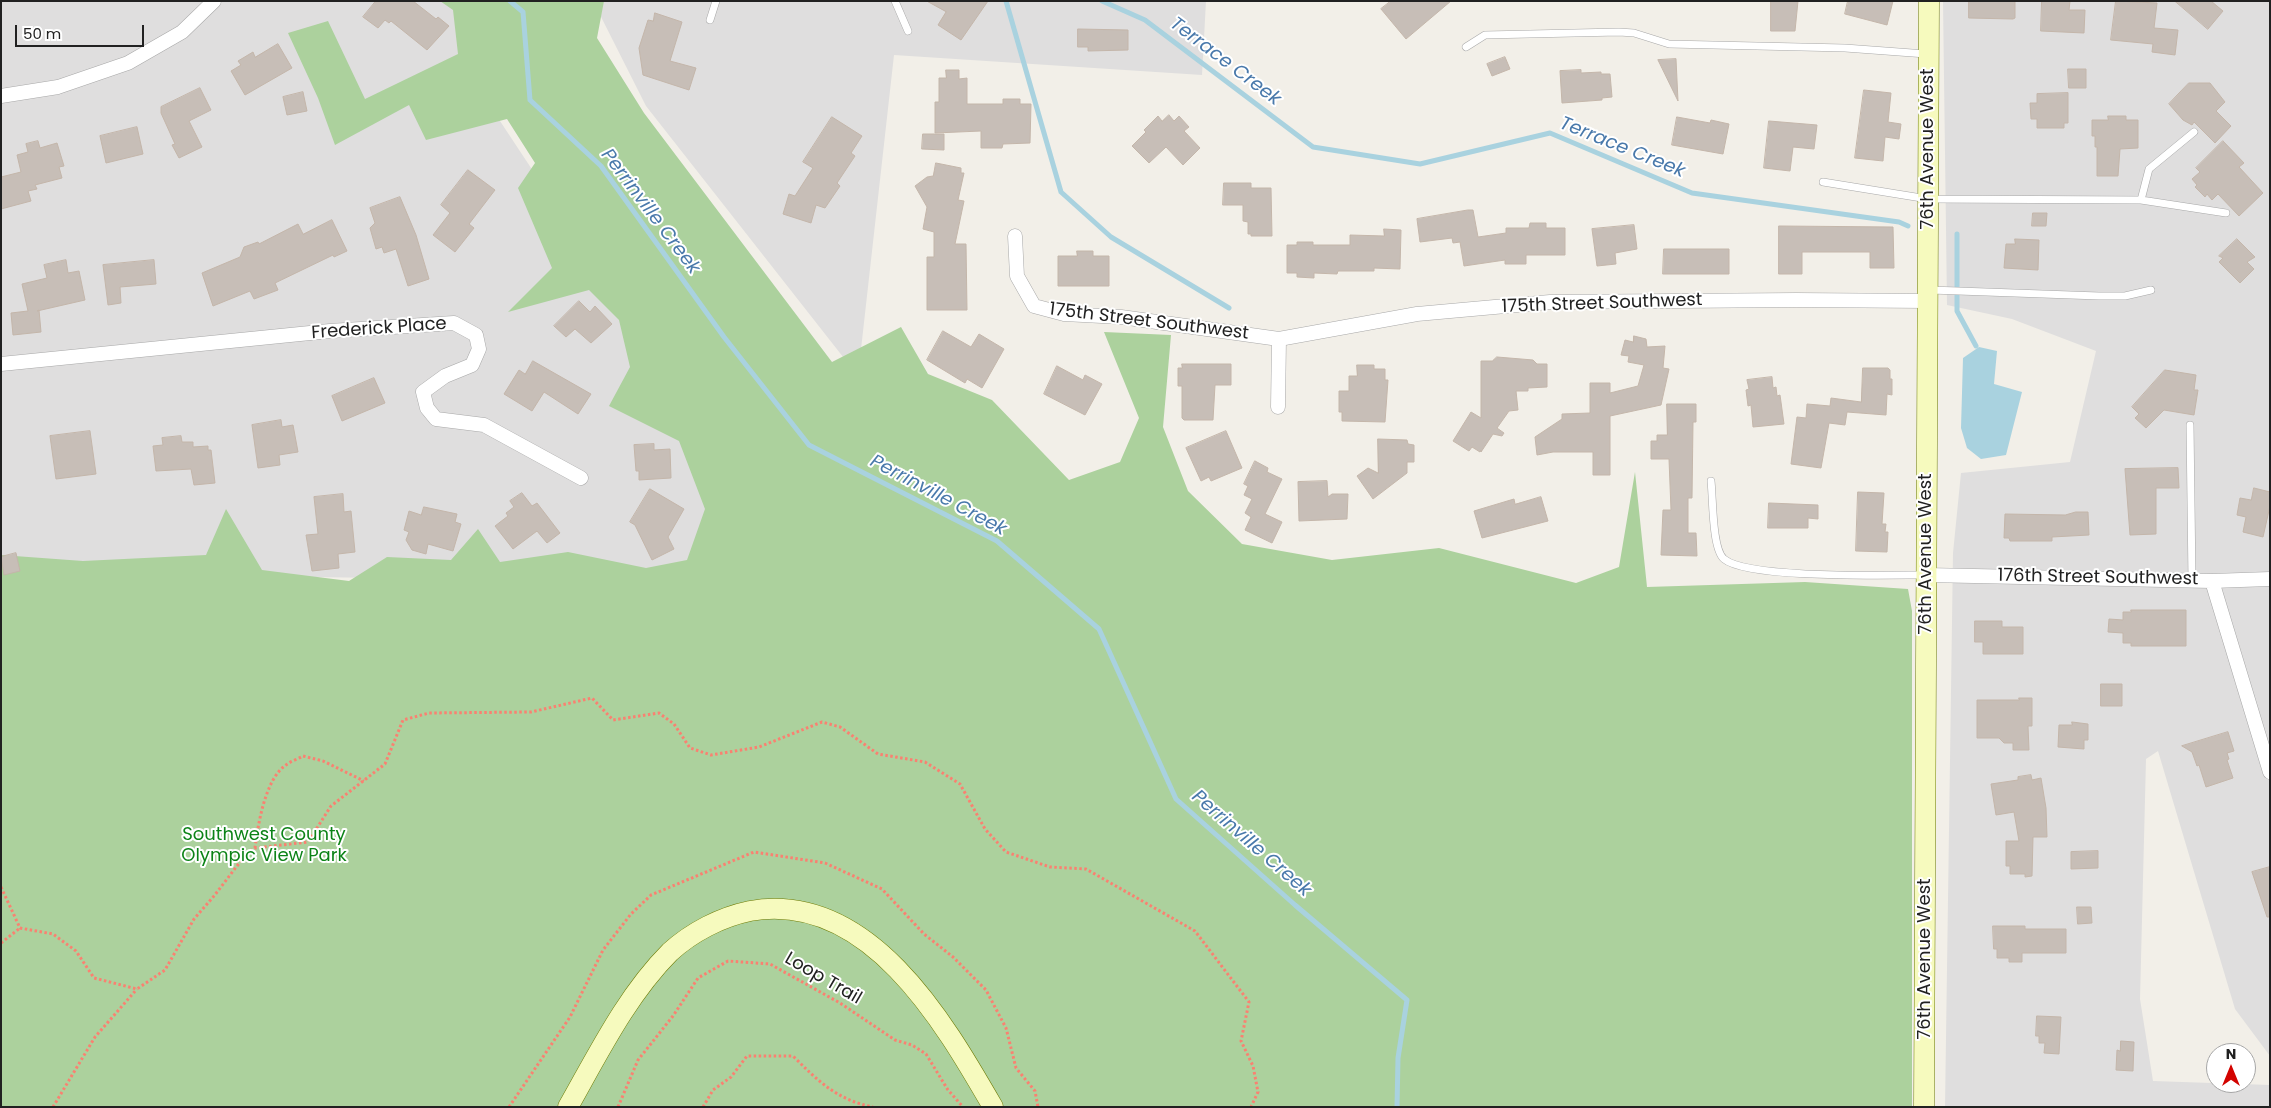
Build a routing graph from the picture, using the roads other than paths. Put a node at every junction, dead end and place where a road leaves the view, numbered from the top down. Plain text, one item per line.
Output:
1 (214, 1) edge
2 (716, 1) edge
3 (895, 1) edge
4 (1929, 1) edge
5 (710, 20) dead end
6 (908, 31) dead end
7 (1466, 47) dead end
8 (1929, 54) junction
9 (1, 96) edge
10 (2194, 132) dead end
11 (1822, 182) dead end
12 (1928, 199) junction
13 (2141, 200) junction
14 (2226, 213) dead end
15 (1015, 236) dead end
16 (2151, 290) dead end
17 (1928, 296) junction
18 (1279, 339) junction
19 (1, 364) edge
20 (1278, 407) dead end
21 (2190, 426) dead end
22 (581, 478) dead end
23 (1711, 481) dead end
24 (1926, 575) junction
25 (2270, 579) edge
26 (2192, 580) junction
27 (2212, 580) junction
28 (2270, 772) edge
29 (568, 1107) edge
30 (993, 1107) edge
31 (1924, 1107) edge

1 - 9 street
2 - 5 lane
3 - 6 lane
4 - 8 street, 76th Avenue West
7 - 8 lane
8 - 12 street, 76th Avenue West
10 - 13 lane
11 - 12 lane
12 - 13 lane
12 - 17 street, 76th Avenue West
13 - 14 lane
15 - 18 street, 175th Street Southwest
16 - 17 lane
17 - 18 street, 175th Street Southwest
17 - 24 street, 76th Avenue West
18 - 20 street
19 - 22 street, Frederick Place
21 - 26 lane
23 - 24 lane
24 - 26 street, 176th Street Southwest
24 - 31 street, 76th Avenue West
25 - 27 street, 176th Street Southwest
26 - 27 street, 176th Street Southwest
27 - 28 street
29 - 30 street

